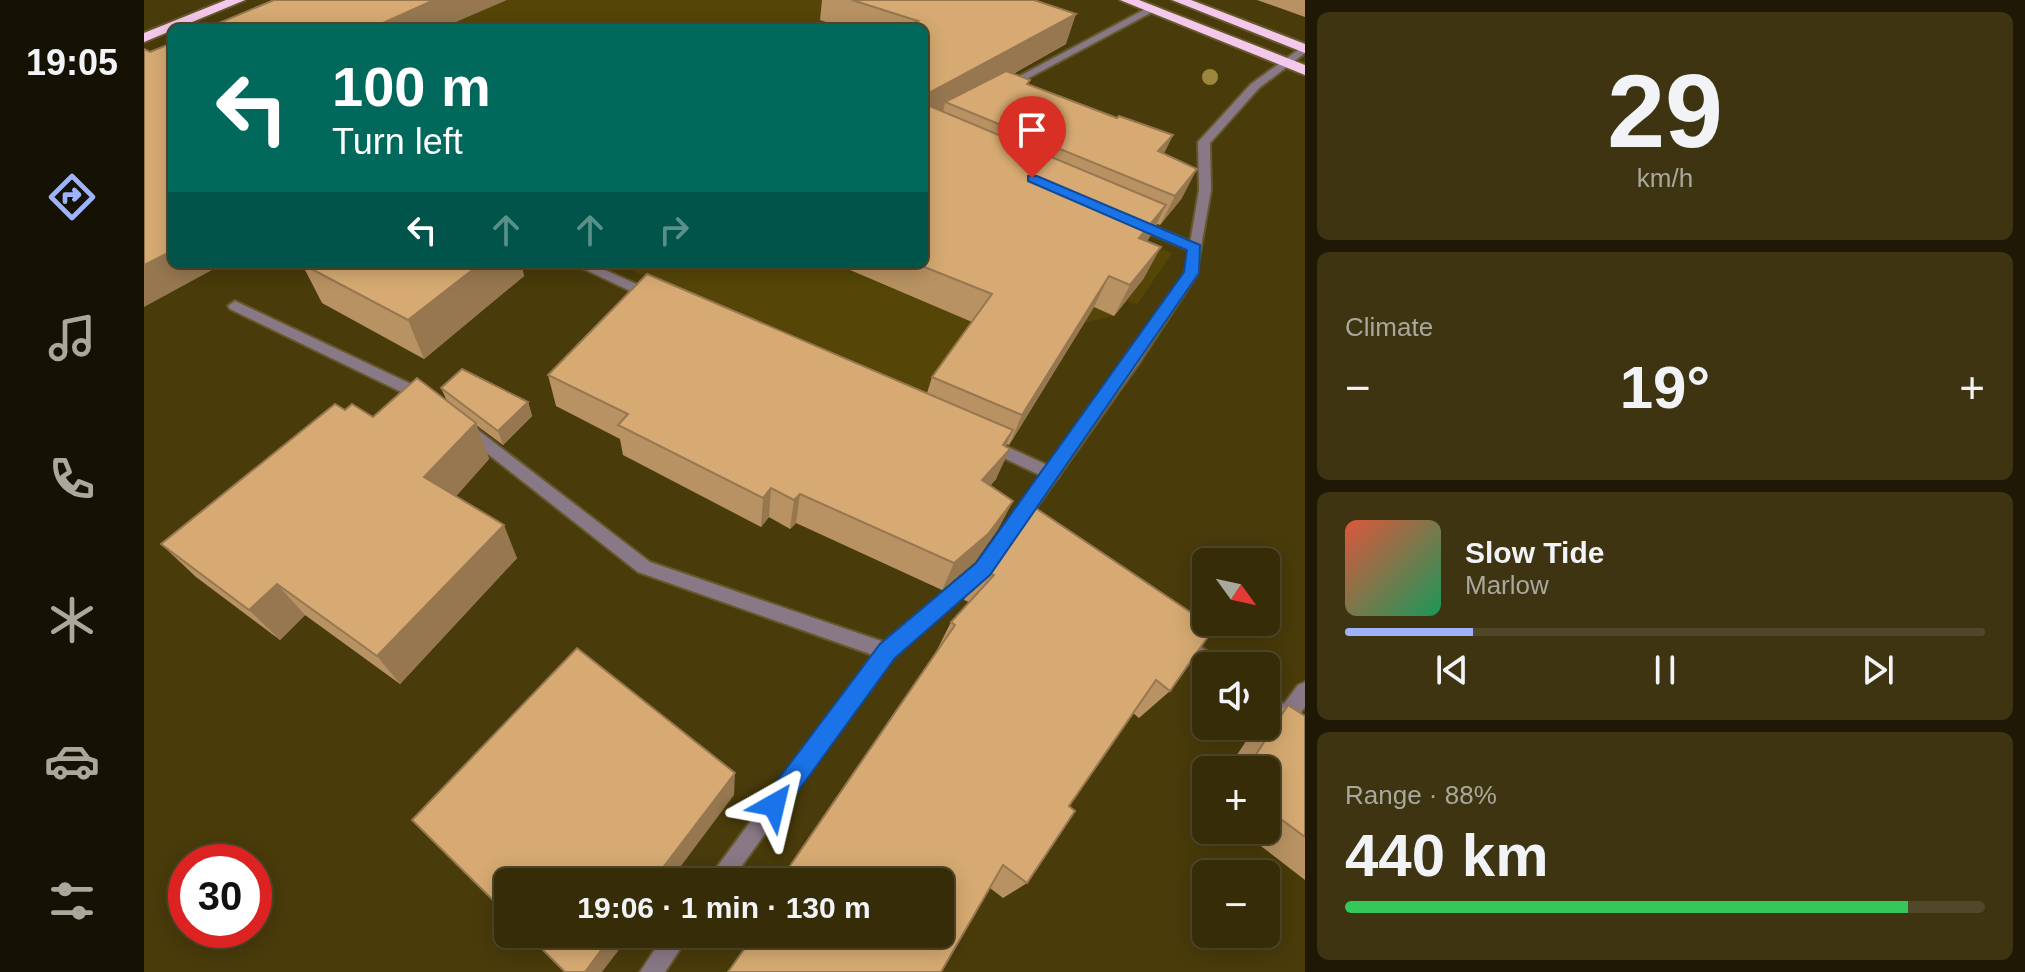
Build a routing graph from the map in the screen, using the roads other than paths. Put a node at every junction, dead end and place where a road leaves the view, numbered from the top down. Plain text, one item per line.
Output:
1 (238, 0) edge
2 (1127, 0) edge
3 (1179, 0) edge
4 (1151, 9) junction
5 (179, 24) edge
6 (168, 28) edge
7 (1071, 37) edge
8 (144, 38) edge
9 (1086, 42) junction
10 (1305, 48) edge
11 (1288, 63) junction
12 (1305, 70) edge
13 (992, 94) edge
14 (1124, 217) edge
15 (1195, 248) junction
16 (589, 268) edge
17 (669, 303) edge
18 (235, 306) dead end
19 (975, 438) edge
20 (1052, 474) junction
21 (1164, 631) edge
22 (887, 651) junction
23 (1194, 652) edge
24 (1305, 691) edge
25 (1280, 713) edge
26 (1286, 717) junction
27 (1305, 730) edge
28 (727, 868) edge
29 (669, 948) edge
30 (651, 972) edge

1 - 5 highway
2 - 4 highway
3 - 10 highway
4 - 9 street
4 - 11 highway
6 - 8 highway
7 - 9 street
9 - 13 street
10 - 11 street
11 - 12 highway
11 - 15 street
14 - 15 street
15 - 20 street
16 - 17 street
18 - 22 street
19 - 20 street
20 - 22 street
21 - 23 street
22 - 28 street
24 - 26 street
25 - 26 street
26 - 27 street
29 - 30 street

